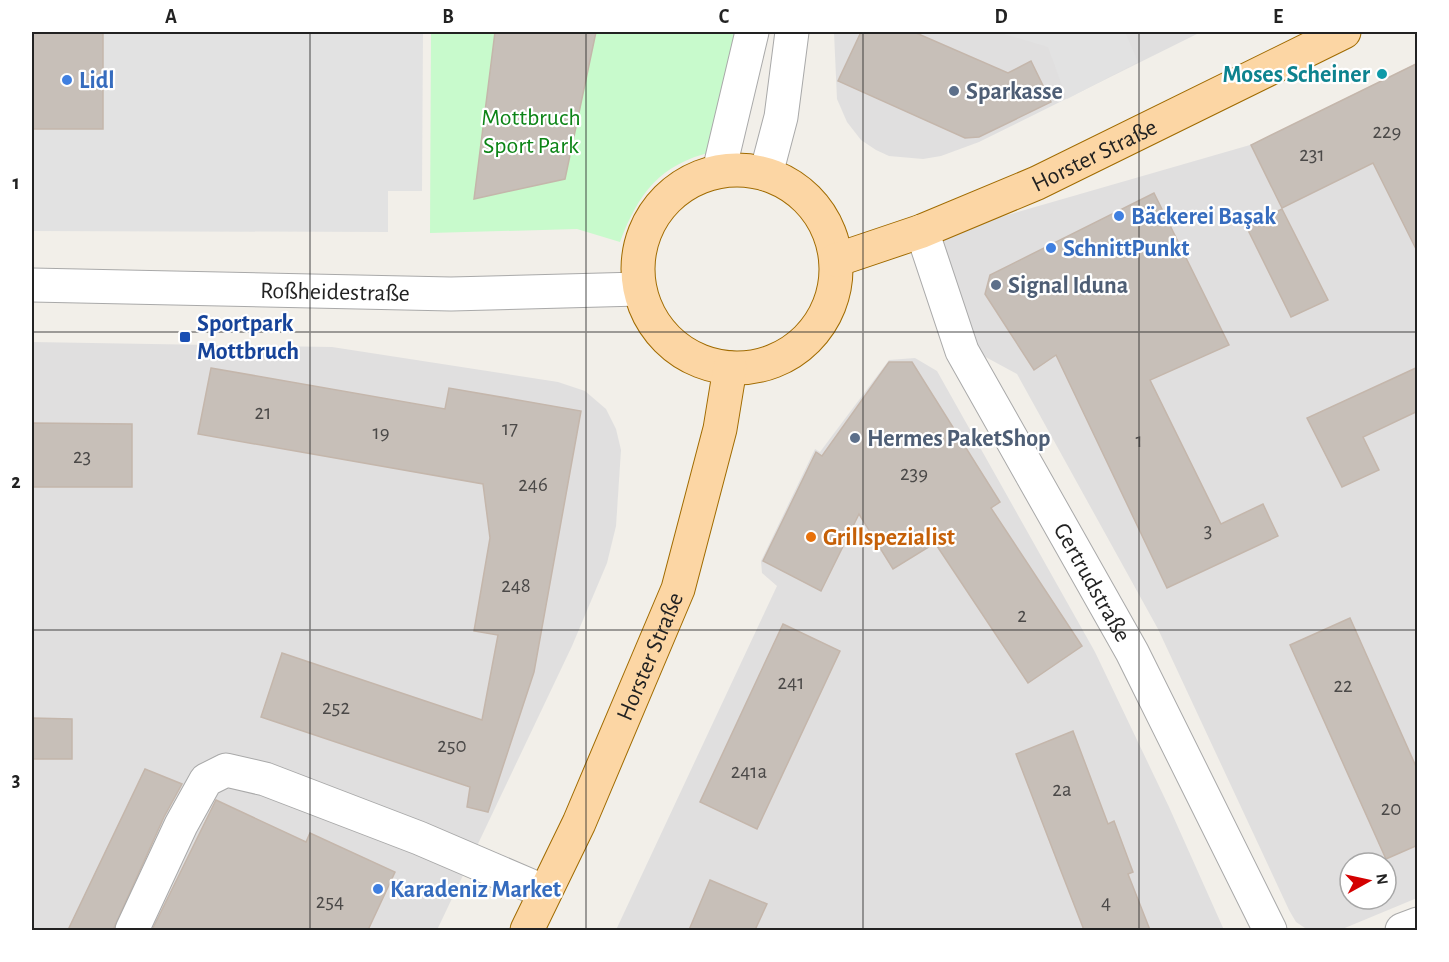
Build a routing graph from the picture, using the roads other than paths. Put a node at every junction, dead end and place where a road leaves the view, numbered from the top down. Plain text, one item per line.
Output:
1 (752, 32) edge
2 (792, 32) edge
3 (1344, 32) edge
4 (719, 171) junction
5 (766, 174) junction
6 (922, 231) junction
7 (836, 260) junction
8 (32, 285) edge
9 (639, 289) junction
10 (730, 368) junction
11 (545, 892) junction
12 (1418, 924) edge
13 (132, 930) edge
14 (527, 930) edge
15 (1270, 930) edge
16 (1402, 930) edge

1 - 4 street
2 - 5 street
3 - 6 main road, Horster Straße
4 - 5 main road
4 - 9 main road
5 - 7 main road
6 - 7 main road, Horster Straße
6 - 15 street, Gertrudstraße
7 - 10 main road
8 - 9 street, Roßheidestraße
9 - 10 main road
10 - 11 main road, Horster Straße
11 - 13 street
11 - 14 main road, Horster Straße
12 - 16 street

